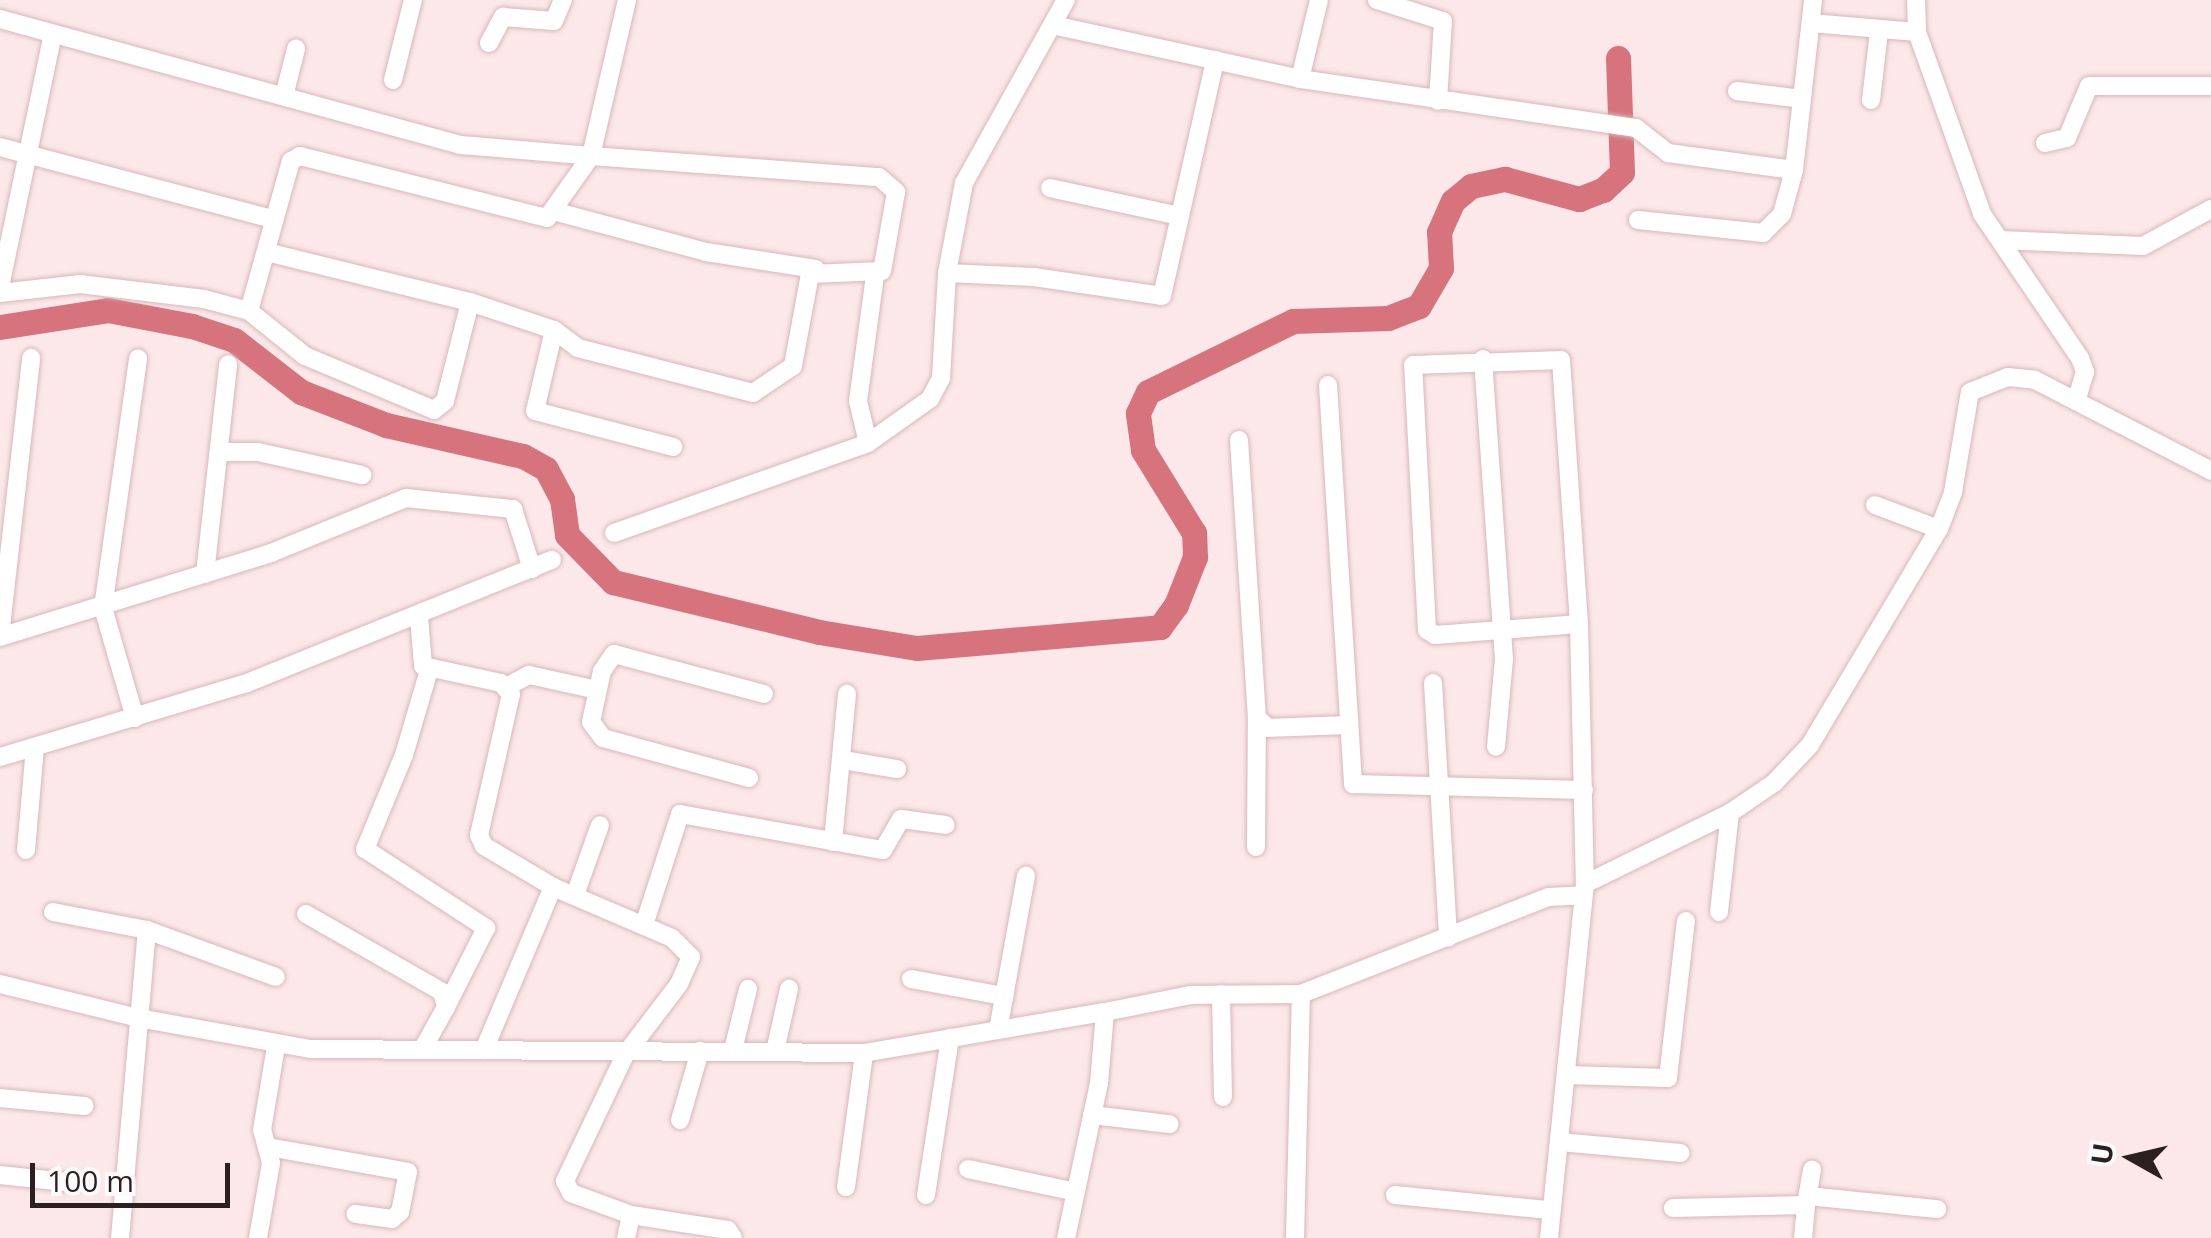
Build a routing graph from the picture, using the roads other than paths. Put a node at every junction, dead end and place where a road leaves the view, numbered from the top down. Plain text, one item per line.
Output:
1 (413, 0) edge
2 (563, 0) edge
3 (628, 0) edge
4 (1066, 0) edge
5 (1318, 0) edge
6 (1378, 0) edge
7 (1813, 0) edge
8 (1916, 0) edge
9 (0, 19) edge
10 (1811, 23) junction
11 (1053, 25) junction
12 (1879, 32) junction
13 (1917, 32) junction
14 (53, 33) junction
15 (489, 43) dead end
16 (296, 49) dead end
17 (1215, 60) junction
18 (1300, 79) junction
19 (393, 80) dead end
20 (2211, 86) edge
21 (1737, 91) dead end
22 (284, 96) junction
23 (1802, 99) junction
24 (1871, 100) dead end
25 (1438, 101) junction
26 (2045, 143) dead end
27 (0, 147) edge
28 (24, 153) junction
29 (591, 156) junction
30 (1794, 170) junction
31 (1050, 188) dead end
32 (2211, 210) edge
33 (557, 212) junction
34 (1179, 216) junction
35 (273, 219) junction
36 (1638, 220) dead end
37 (2000, 240) junction
38 (268, 252) junction
39 (816, 269) junction
40 (947, 273) junction
41 (876, 276) junction
42 (0, 290) edge
43 (470, 302) junction
44 (249, 312) junction
45 (554, 330) junction
46 (32, 358) dead end
47 (138, 358) dead end
48 (1484, 359) junction
49 (228, 364) dead end
50 (1328, 385) dead end
51 (2077, 399) junction
52 (1239, 440) dead end
53 (868, 443) junction
54 (673, 447) dead end
55 (219, 452) junction
56 (2211, 471) edge
57 (362, 476) dead end
58 (1875, 505) dead end
59 (1939, 529) junction
60 (614, 532) dead end
61 (552, 560) dead end
62 (532, 569) junction
63 (205, 574) junction
64 (103, 608) junction
65 (419, 617) junction
66 (1579, 624) junction
67 (1502, 630) junction
68 (0, 637) edge
69 (429, 670) junction
70 (1432, 683) dead end
71 (508, 686) junction
72 (597, 690) junction
73 (764, 694) dead end
74 (847, 694) dead end
75 (135, 718) junction
76 (1257, 718) junction
77 (1346, 726) junction
78 (35, 747) junction
79 (1496, 747) dead end
80 (0, 757) edge
81 (843, 760) junction
82 (897, 769) dead end
83 (749, 778) dead end
84 (1434, 782) junction
85 (1584, 790) junction
86 (1730, 813) junction
87 (600, 825) dead end
88 (946, 825) dead end
89 (833, 842) junction
90 (1256, 846) dead end
91 (26, 850) dead end
92 (1026, 876) dead end
93 (553, 887) junction
94 (1584, 890) junction
95 (575, 894) junction
96 (53, 912) dead end
97 (1719, 912) dead end
98 (306, 914) dead end
99 (1686, 921) dead end
100 (644, 925) junction
101 (148, 930) junction
102 (1448, 938) junction
103 (276, 977) dead end
104 (911, 979) dead end
105 (0, 984) edge
106 (748, 989) dead end
107 (789, 989) dead end
108 (1221, 994) junction
109 (1300, 994) junction
110 (1004, 996) junction
111 (446, 1007) junction
112 (1105, 1012) junction
113 (138, 1018) junction
114 (998, 1030) junction
115 (950, 1038) junction
116 (276, 1046) junction
117 (422, 1050) junction
118 (484, 1050) junction
119 (733, 1050) junction
120 (776, 1051) junction
121 (700, 1052) junction
122 (864, 1053) junction
123 (625, 1055) junction
124 (1566, 1074) junction
125 (0, 1098) edge
126 (1223, 1098) dead end
127 (85, 1106) dead end
128 (1092, 1116) junction
129 (680, 1120) dead end
130 (1168, 1124) dead end
131 (1560, 1142) junction
132 (268, 1147) junction
133 (1681, 1153) dead end
134 (968, 1169) dead end
135 (1812, 1170) dead end
136 (0, 1175) edge
137 (75, 1184) dead end
138 (846, 1188) dead end
139 (1076, 1192) junction
140 (1395, 1195) dead end
141 (926, 1196) dead end
142 (1807, 1201) junction
143 (1673, 1208) dead end
144 (1549, 1210) junction
145 (1937, 1210) dead end
146 (355, 1214) dead end
147 (631, 1215) junction
148 (120, 1238) edge
149 (258, 1238) edge
150 (626, 1238) edge
151 (733, 1238) edge
152 (1066, 1238) edge
153 (1295, 1238) edge
154 (1549, 1238) edge
155 (1803, 1238) edge

1 - 19 street
2 - 15 street
3 - 29 street
4 - 11 street
5 - 18 street
6 - 25 street
7 - 10 street
8 - 13 street
9 - 14 street
10 - 12 street
10 - 23 street
11 - 17 street
11 - 40 street
12 - 13 street
12 - 24 street
13 - 37 street
14 - 22 street
14 - 28 street
16 - 22 street
17 - 18 street
17 - 34 street
18 - 25 street
20 - 26 street
21 - 23 street
22 - 29 street
23 - 30 street
25 - 30 street
27 - 28 street
28 - 35 street
28 - 42 street
29 - 33 street
29 - 41 street
30 - 36 street
31 - 34 street
32 - 37 street
33 - 35 street
33 - 39 street
34 - 40 street
35 - 38 street
37 - 51 street
38 - 43 street
38 - 44 street
39 - 41 street
39 - 45 street
40 - 53 street
41 - 53 street
42 - 44 street
43 - 44 street
43 - 45 street
45 - 54 street
46 - 68 street
47 - 64 street
48 - 66 street
48 - 67 street
48 - 67 street
49 - 55 street
50 - 77 street
51 - 56 street
51 - 59 street
52 - 76 street
53 - 60 street
55 - 57 street
55 - 63 street
58 - 59 street
59 - 86 street
61 - 62 street
62 - 63 street
62 - 65 street
63 - 64 street
64 - 68 street
64 - 75 street
65 - 69 street
65 - 75 street
66 - 67 street
66 - 85 street
67 - 79 street
69 - 71 street
69 - 111 street
70 - 84 street
71 - 72 street
71 - 93 street
72 - 73 street
72 - 83 street
74 - 81 street
75 - 78 street
76 - 77 street
76 - 90 street
77 - 84 street
78 - 80 street
78 - 91 street
81 - 82 street
81 - 89 street
84 - 85 street
84 - 102 street
85 - 94 street
86 - 94 street
86 - 97 street
87 - 95 street
88 - 89 street
89 - 100 street
92 - 110 street
93 - 95 street
93 - 118 street
94 - 102 street
94 - 124 street
95 - 100 street
96 - 101 street
98 - 111 street
99 - 124 street
100 - 123 street
101 - 103 street
101 - 113 street
102 - 109 street
104 - 110 street
105 - 113 street
106 - 119 street
107 - 120 street
108 - 109 street
108 - 112 street
108 - 126 street
109 - 153 street
110 - 114 street
111 - 117 street
112 - 114 street
112 - 128 street
113 - 116 street
113 - 148 street
114 - 115 street
115 - 122 street
115 - 141 street
116 - 117 street
116 - 132 street
117 - 118 street
118 - 123 street
119 - 120 street
119 - 121 street
120 - 122 street
121 - 123 street
121 - 129 street
122 - 138 street
123 - 147 street
124 - 131 street
125 - 127 street
128 - 130 street
128 - 139 street
131 - 133 street
131 - 144 street
132 - 146 street
132 - 149 street
134 - 139 street
135 - 142 street
136 - 137 street
139 - 152 street
140 - 144 street
142 - 143 street
142 - 145 street
142 - 155 street
144 - 154 street
147 - 150 street
147 - 151 street

